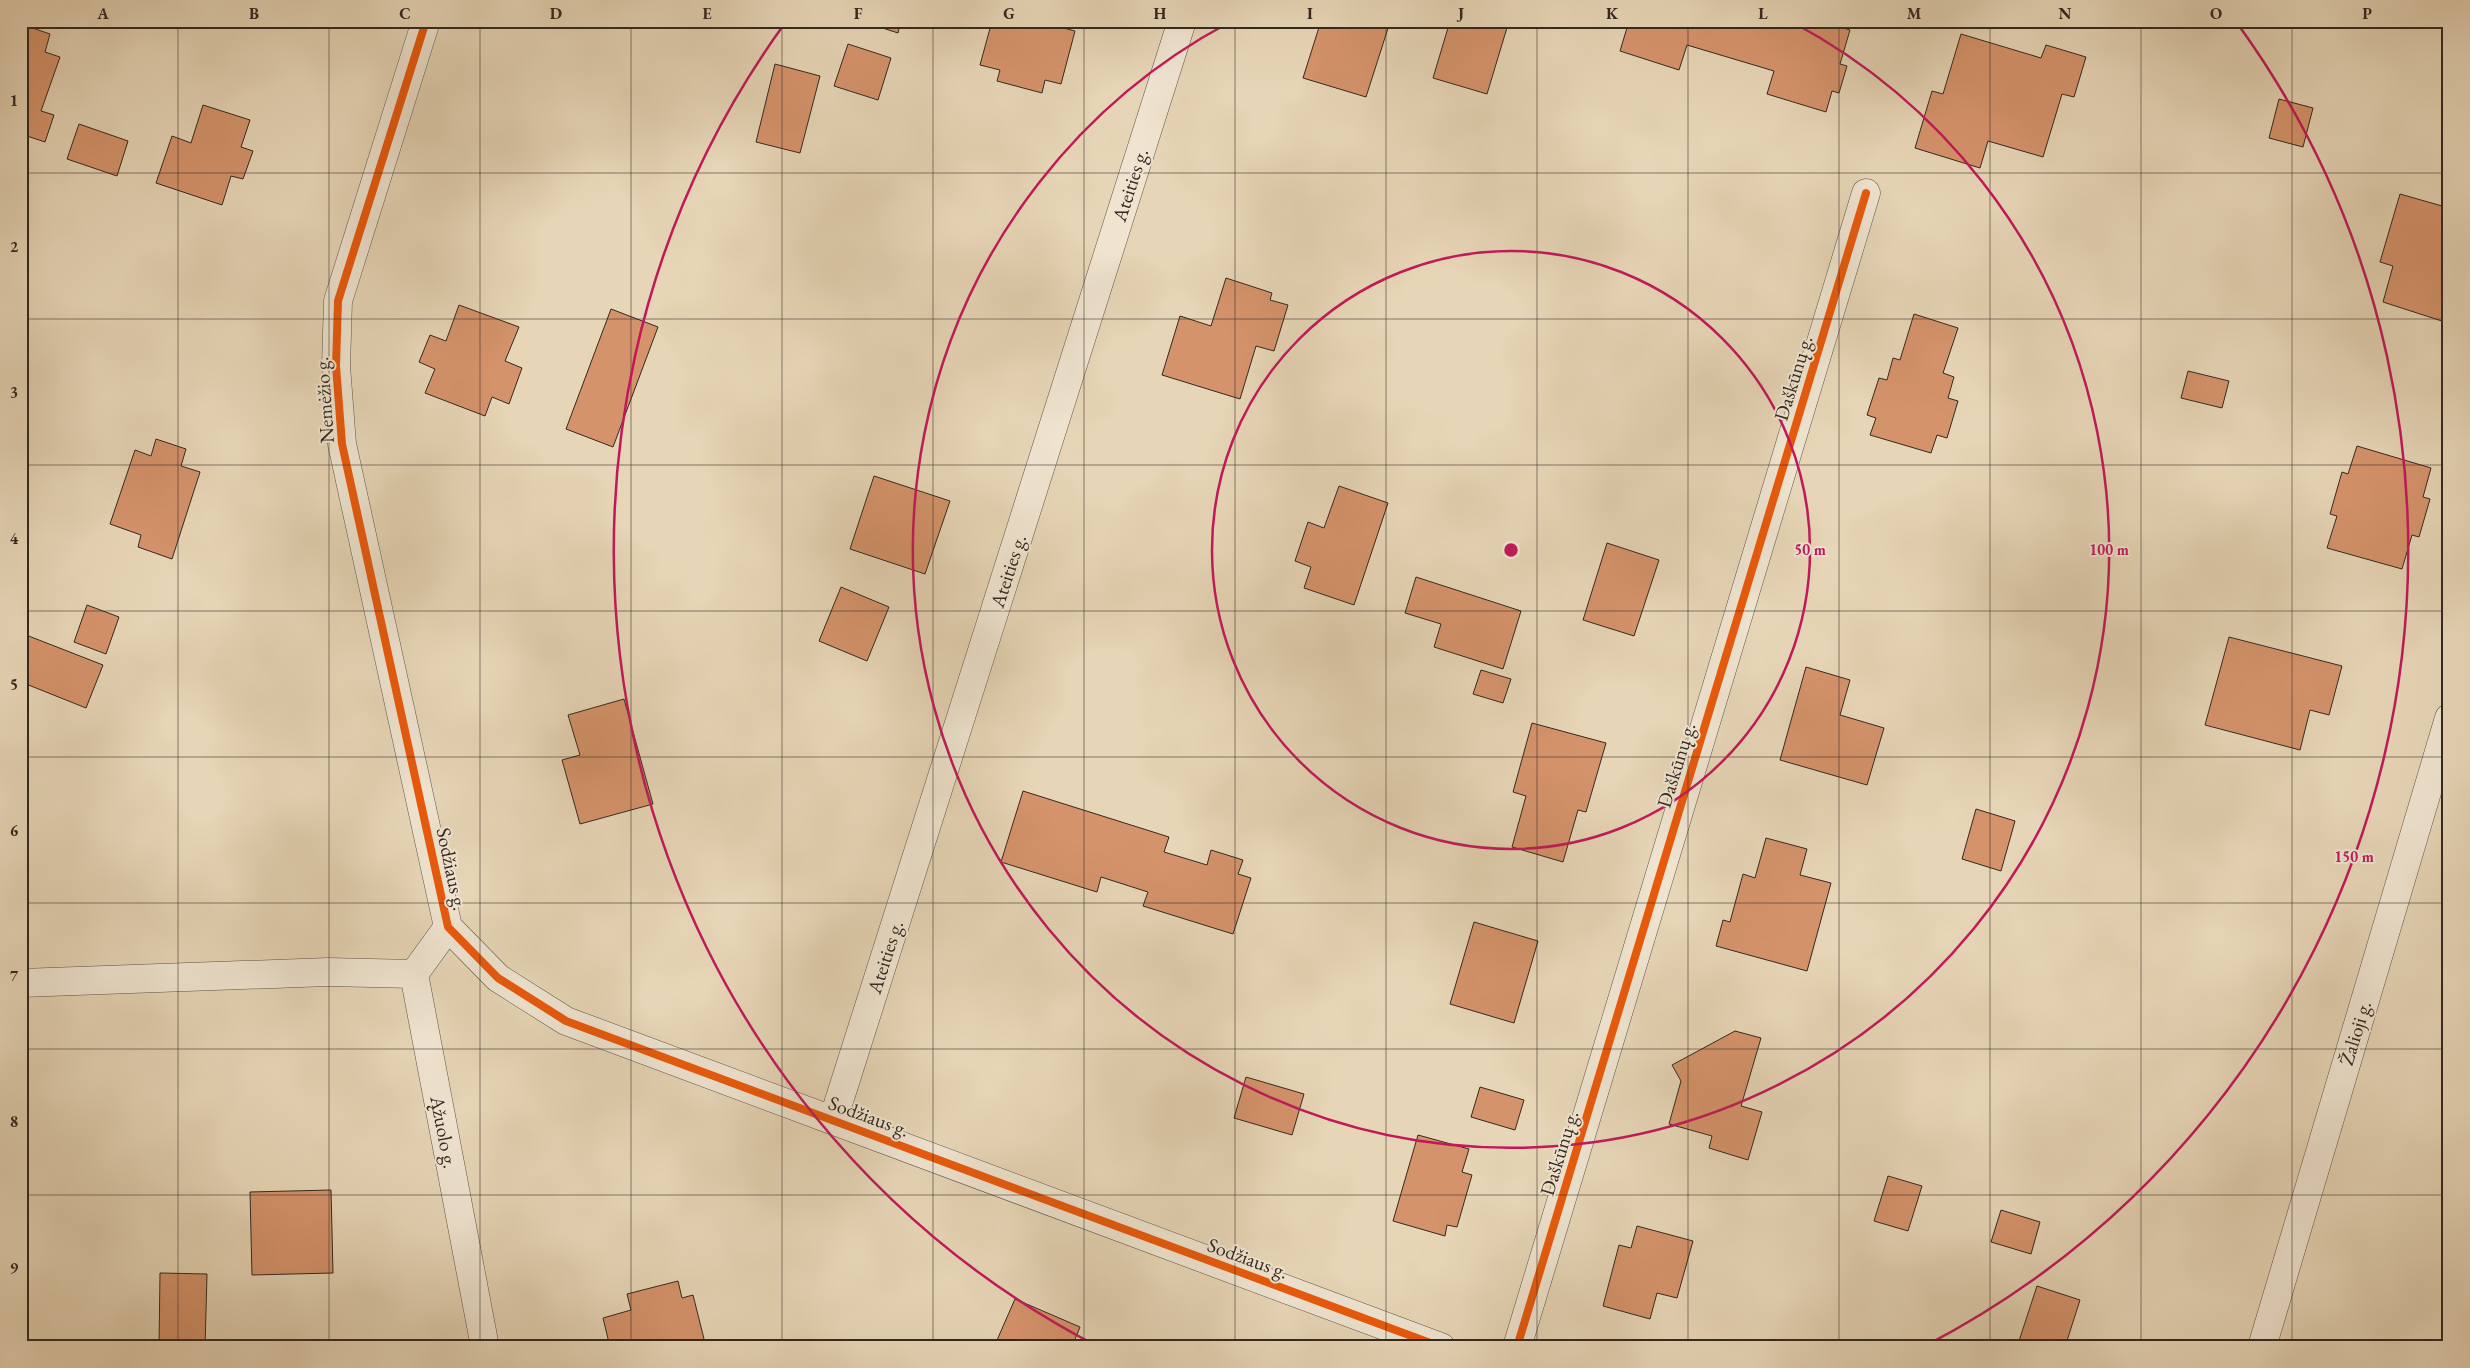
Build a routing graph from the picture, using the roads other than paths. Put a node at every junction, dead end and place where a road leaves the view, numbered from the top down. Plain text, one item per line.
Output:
1 (426, 21) edge
2 (1182, 21) edge
3 (1866, 193) dead end
4 (2449, 718) edge
5 (417, 783) joint
6 (448, 928) junction
7 (414, 974) junction
8 (21, 984) edge
9 (834, 1120) junction
10 (485, 1347) edge
11 (1441, 1347) edge
12 (1517, 1347) edge
13 (2262, 1347) edge

1 - 5 street, Nemėžio g.
2 - 9 street, Ateities g.
3 - 12 street, Daškūnų g.
4 - 13 street, Žalioji g.
5 - 6 street, Sodžiaus g.
6 - 7 street
6 - 9 street, Sodžiaus g.
7 - 8 street
7 - 10 street, Ąžuolo g.
9 - 11 street, Sodžiaus g.

